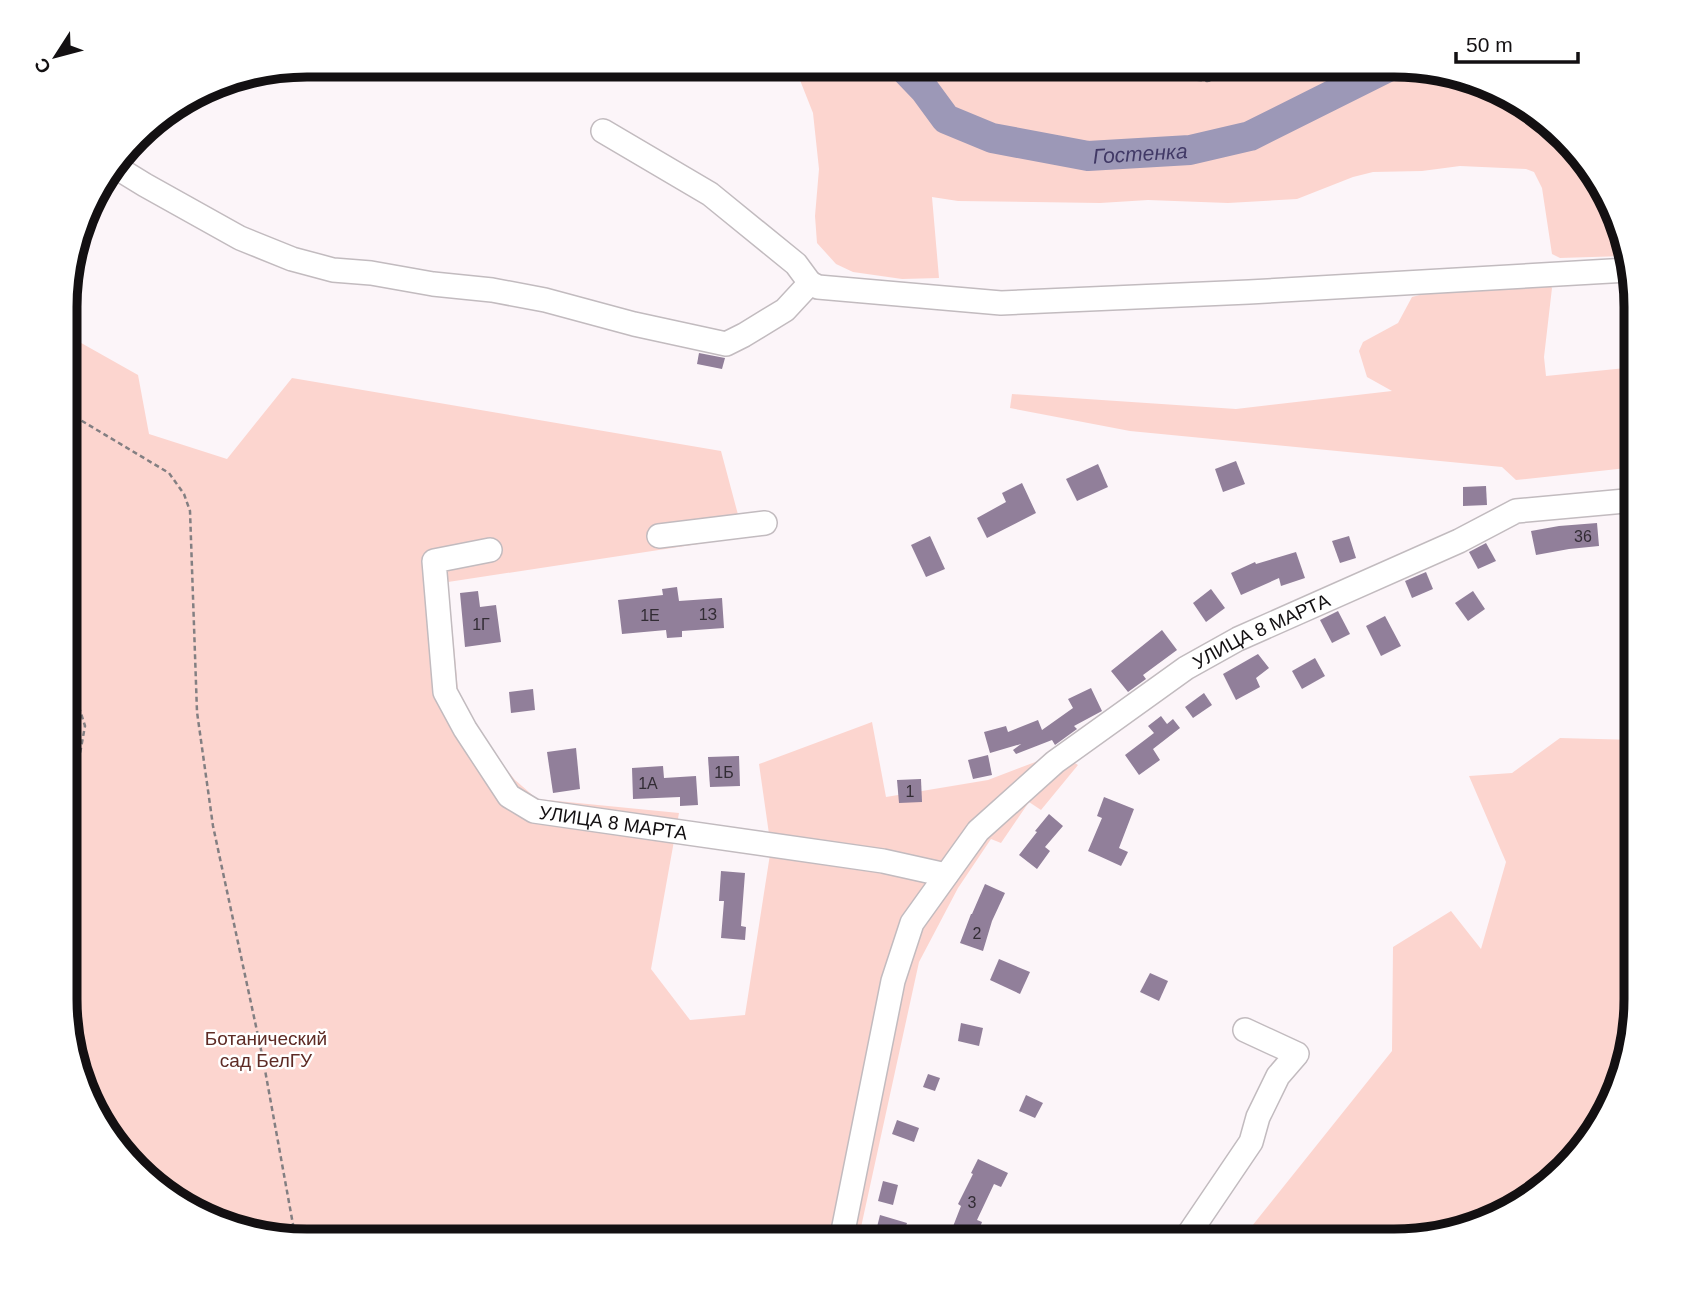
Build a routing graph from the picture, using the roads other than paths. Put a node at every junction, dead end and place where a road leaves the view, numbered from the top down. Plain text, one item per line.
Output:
1 (603, 131) dead end
2 (122, 171) edge
3 (1621, 270) edge
4 (810, 283) junction
5 (1624, 501) edge
6 (765, 523) dead end
7 (659, 536) dead end
8 (490, 550) dead end
9 (946, 875) junction
10 (1245, 1030) dead end
11 (843, 1229) edge
12 (1192, 1229) edge

1 - 4 street
2 - 4 street
3 - 4 street
5 - 9 street, УЛИЦА 8 МАРТА
6 - 7 street
8 - 9 street, УЛИЦА 8 МАРТА
9 - 11 street, УЛИЦА 8 МАРТА
10 - 12 street

